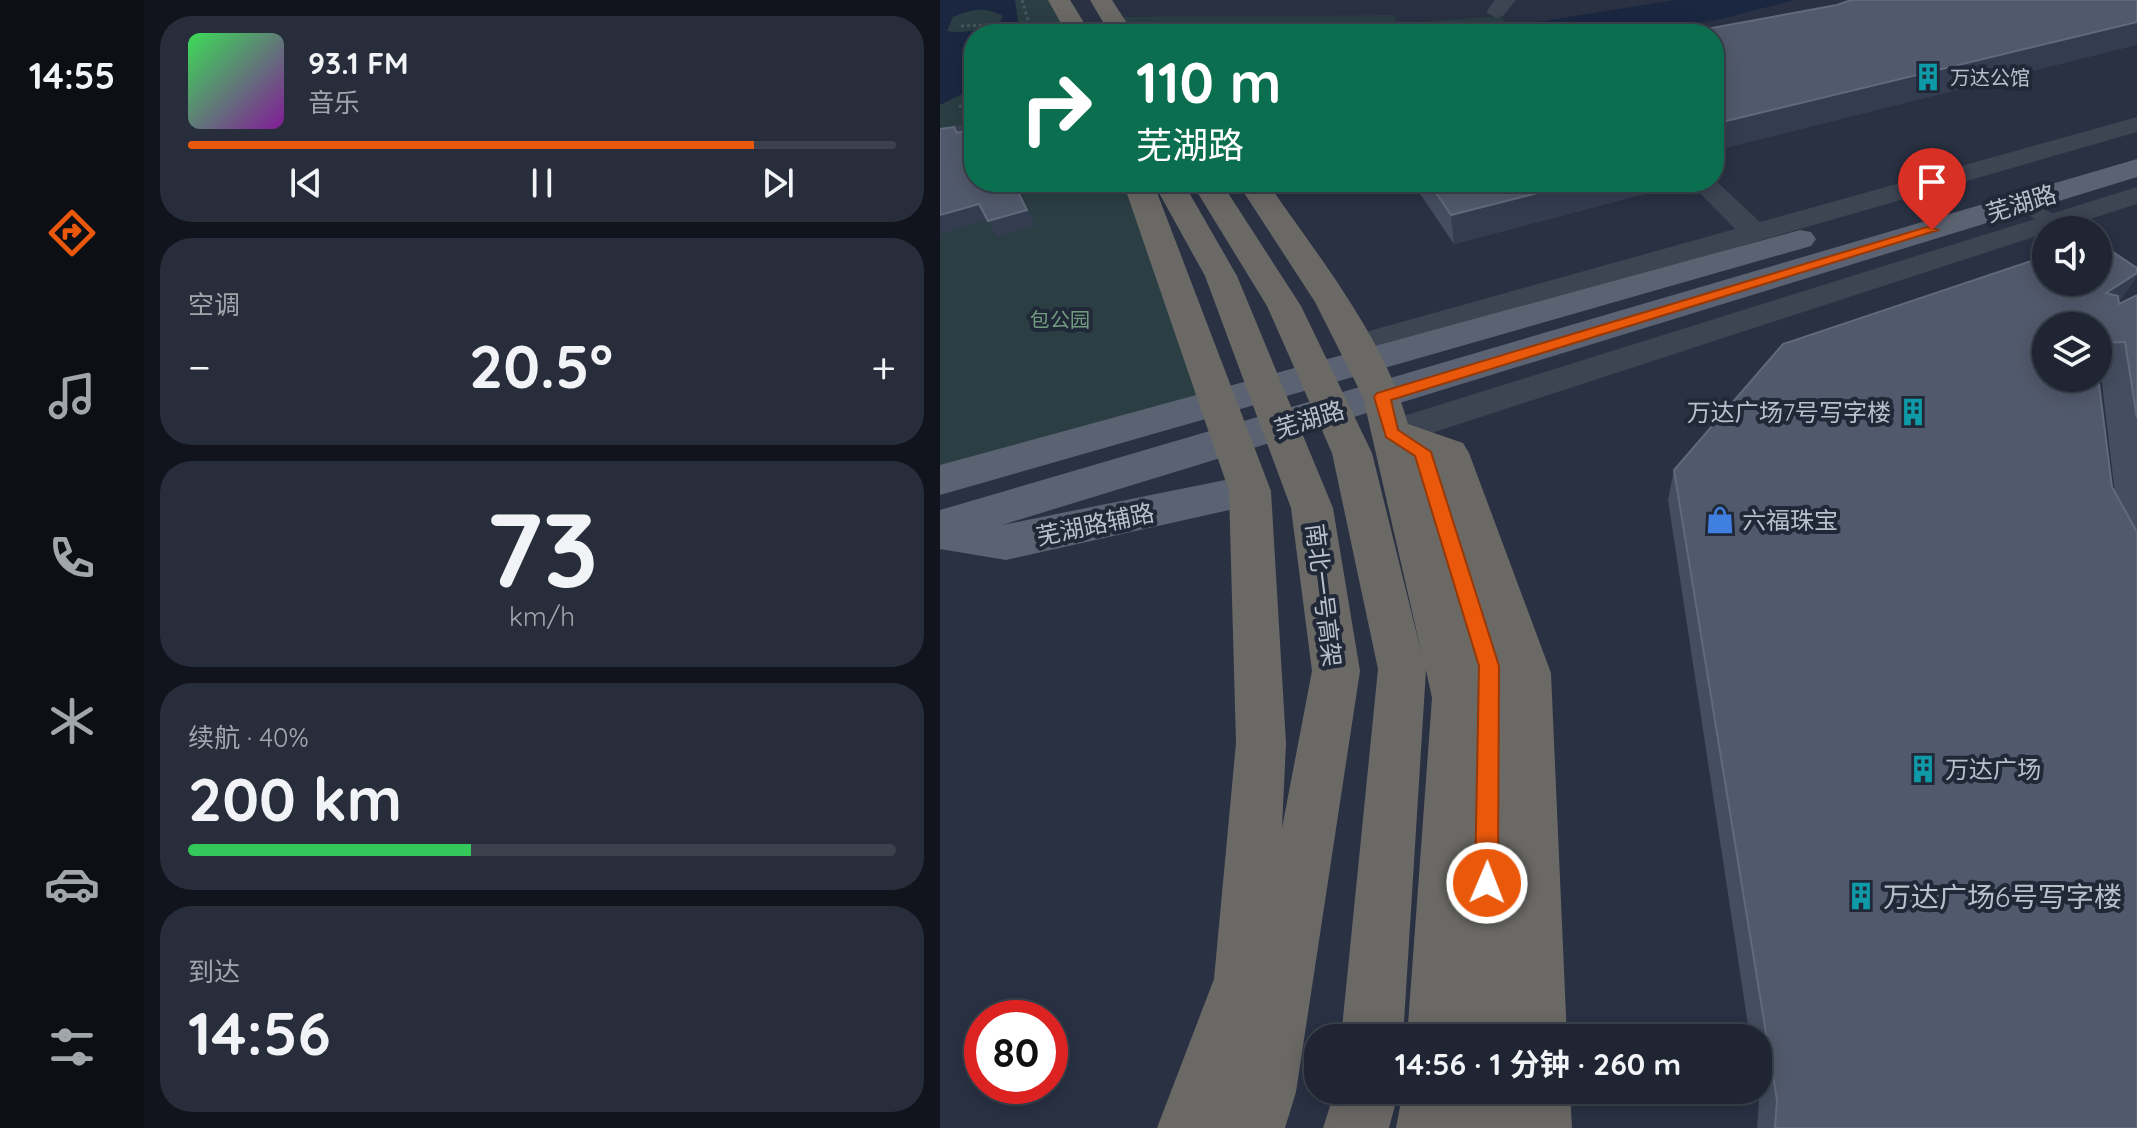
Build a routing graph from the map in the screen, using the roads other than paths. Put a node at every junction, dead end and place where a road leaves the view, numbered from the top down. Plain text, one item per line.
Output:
1 (1059, 0) edge
2 (1101, 0) edge
3 (1073, 24) edge
4 (1116, 24) edge
5 (2137, 124) edge
6 (964, 132) edge
7 (940, 135) edge
8 (2137, 144) edge
9 (2137, 168) edge
10 (1142, 192) edge
11 (1174, 192) edge
12 (1212, 192) edge
13 (1259, 192) edge
14 (1712, 192) edge
15 (2137, 195) edge
16 (2023, 202) junction
17 (2044, 216) edge
18 (1754, 232) junction
19 (1373, 384) junction
20 (1226, 421) junction
21 (940, 480) edge
22 (1250, 491) junction
23 (940, 530) edge
24 (1373, 1024) edge
25 (1439, 1024) edge
26 (1485, 1024) edge
27 (1536, 1024) edge
28 (1363, 1104) edge
29 (1433, 1104) edge
30 (1484, 1104) edge
31 (1538, 1104) edge
32 (1190, 1128) edge
33 (1252, 1128) edge
34 (1356, 1128) edge
35 (1429, 1128) edge
36 (1483, 1128) edge
37 (1539, 1128) edge

1 - 3 highway
2 - 4 highway
5 - 18 street
6 - 7 street
8 - 19 main road, 芜湖路
9 - 16 main road, 芜湖路
10 - 20 highway
11 - 33 highway, 南北一号高架
12 - 24 highway
13 - 19 highway
14 - 18 street
15 - 19 street
16 - 17 street
16 - 19 main road, 芜湖路
18 - 19 street
19 - 20 main road, 芜湖路
19 - 25 highway
19 - 26 highway
19 - 27 highway
20 - 21 main road, 芜湖路
20 - 22 highway
20 - 23 main road, 芜湖路
22 - 23 main road, 芜湖路辅路
22 - 32 highway
28 - 34 highway
29 - 35 highway
30 - 36 highway
31 - 37 highway

